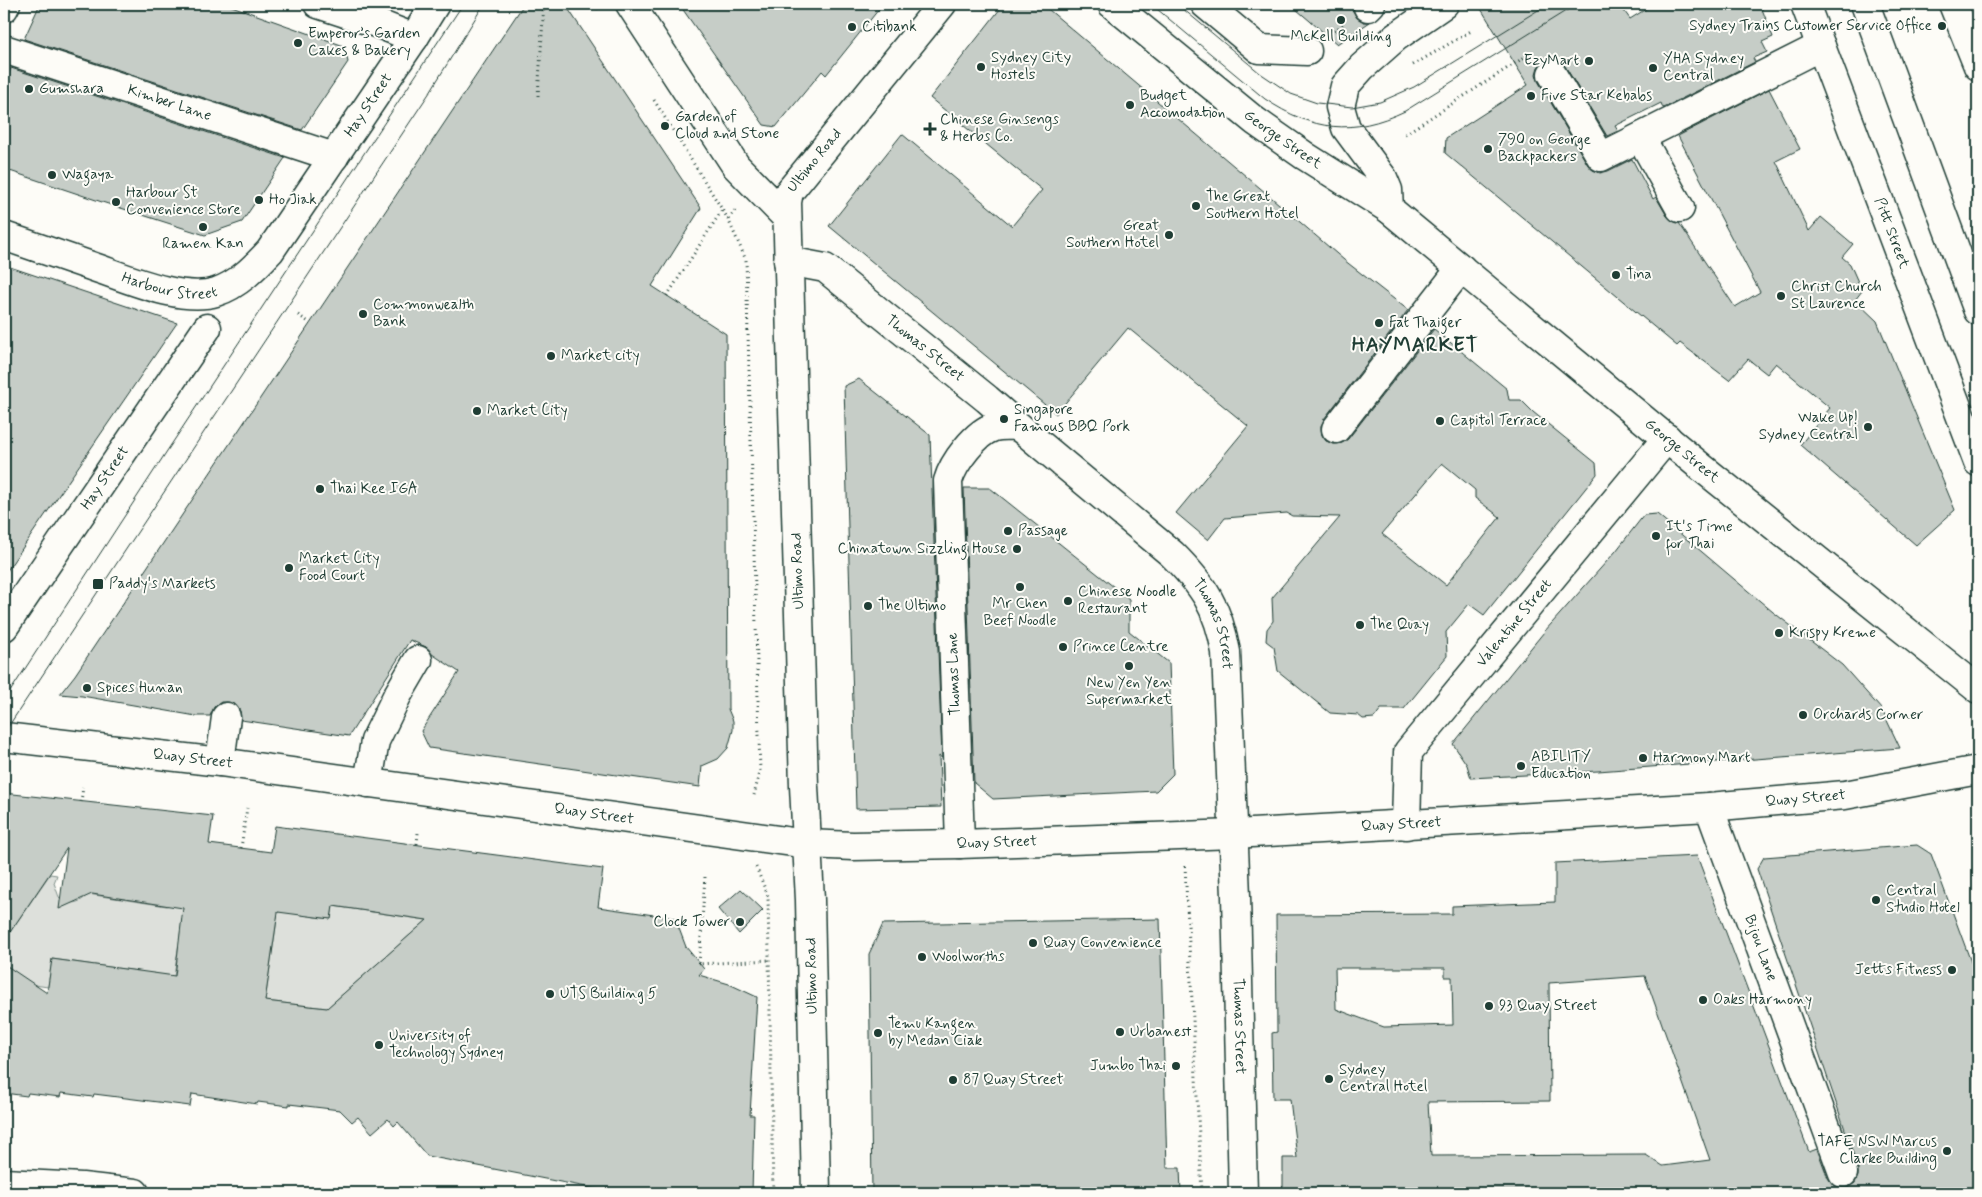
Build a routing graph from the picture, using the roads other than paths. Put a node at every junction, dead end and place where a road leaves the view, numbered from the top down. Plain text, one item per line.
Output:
1 (6, 4) edge
2 (318, 4) edge
3 (435, 4) edge
4 (630, 4) edge
5 (942, 4) edge
6 (1112, 4) edge
7 (1205, 4) edge
8 (1444, 4) edge
9 (1805, 4) edge
10 (1865, 4) edge
11 (1953, 4) edge
12 (4, 8) edge
13 (414, 38) junction
14 (1821, 46) junction
15 (4, 49) edge
16 (1307, 51) road end
17 (1978, 66) edge
18 (1552, 74) dead end
19 (1641, 138) junction
20 (334, 157) junction
21 (302, 205) joint
22 (1680, 208) dead end
23 (1390, 209) junction
24 (786, 217) junction
25 (4, 236) edge
26 (788, 261) junction
27 (1461, 268) junction
28 (1978, 311) edge
29 (207, 328) dead end
30 (1018, 426) junction
31 (1336, 429) dead end
32 (1667, 438) junction
33 (1978, 462) edge
34 (4, 627) edge
35 (418, 660) dead end
36 (1978, 689) edge
37 (226, 717) dead end
38 (11, 738) edge
39 (220, 762) junction
40 (1978, 770) edge
41 (368, 783) junction
42 (1709, 807) junction
43 (1406, 825) junction
44 (1234, 834) junction
45 (807, 844) junction
46 (960, 844) junction
47 (1843, 1173) dead end
48 (4, 1183) edge
49 (135, 1193) edge
50 (816, 1193) edge
51 (1243, 1193) edge

1 - 12 street
2 - 13 street
3 - 13 street, Hay Street
4 - 24 street
5 - 24 street, Ultimo Road
6 - 23 street, George Street
7 - 16 street
8 - 23 street
9 - 14 street, Pitt Street
10 - 28 street
11 - 17 street
13 - 20 street, Hay Street
14 - 19 street
14 - 33 street, Pitt Street
15 - 20 street, Kimber Lane
18 - 19 street
19 - 22 street
20 - 21 street, Hay Street
21 - 25 street, Harbour Street
23 - 27 street, George Street
24 - 26 street, Ultimo Road
26 - 30 street, Thomas Street
26 - 45 street, Ultimo Road
27 - 31 street
27 - 32 street, George Street
29 - 34 street, Hay Street
30 - 44 street, Thomas Street
30 - 46 street, Thomas Lane
32 - 36 street, George Street
32 - 43 street, Valentine Street
35 - 41 street
37 - 39 street
38 - 39 street, Quay Street
39 - 41 street, Quay Street
40 - 42 street, Quay Street
41 - 45 street, Quay Street
42 - 43 street, Quay Street
42 - 47 street, Bijou Lane
43 - 44 street, Quay Street
44 - 46 street, Quay Street
44 - 51 street, Thomas Street
45 - 46 street, Quay Street
45 - 50 street, Ultimo Road
48 - 49 street

